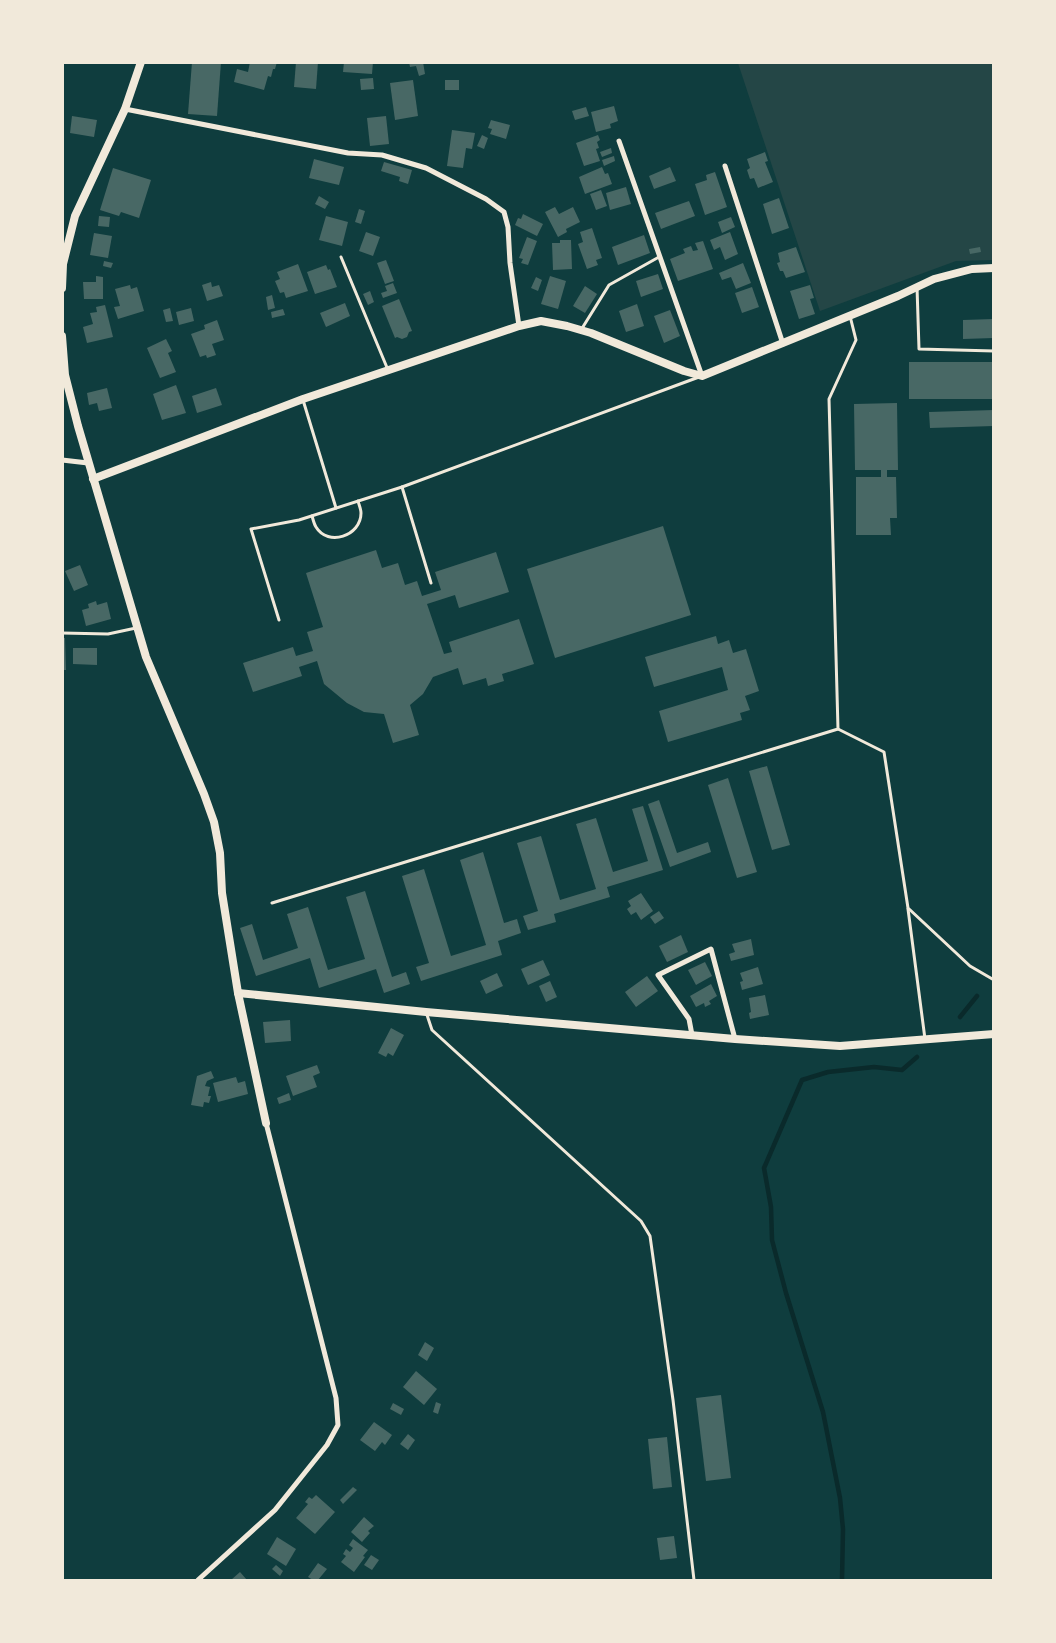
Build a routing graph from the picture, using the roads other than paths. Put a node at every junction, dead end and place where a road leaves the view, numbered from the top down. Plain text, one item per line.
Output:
1 (141, 62) edge
2 (125, 109) junction
3 (619, 141) dead end
4 (725, 166) dead end
5 (660, 256) junction
6 (341, 257) dead end
7 (994, 268) edge
8 (917, 287) junction
9 (62, 288) edge
10 (850, 316) junction
11 (519, 326) junction
12 (581, 330) junction
13 (62, 336) edge
14 (783, 344) junction
15 (994, 351) edge
16 (388, 371) junction
17 (702, 376) junction
18 (303, 399) junction
19 (62, 460) edge
20 (88, 462) junction
21 (93, 479) junction
22 (402, 487) junction
23 (358, 501) junction
24 (336, 508) junction
25 (312, 516) junction
26 (431, 583) dead end
27 (279, 620) dead end
28 (137, 628) junction
29 (62, 633) edge
30 (838, 729) junction
31 (272, 902) dead end
32 (908, 908) junction
33 (994, 980) edge
34 (238, 993) junction
35 (426, 1012) junction
36 (994, 1034) edge
37 (692, 1035) junction
38 (736, 1039) junction
39 (925, 1040) junction
40 (266, 1123) joint
41 (198, 1580) edge
42 (694, 1580) edge

1 - 2 street
2 - 9 street
2 - 11 street
3 - 5 street
4 - 14 street
5 - 12 lane
5 - 17 street
6 - 16 lane
7 - 8 street
8 - 10 street
8 - 15 lane
10 - 14 street
10 - 30 lane
11 - 12 street
11 - 16 street
12 - 17 street
13 - 20 street
14 - 17 street
16 - 18 street
17 - 22 lane
18 - 21 street
18 - 24 lane
19 - 20 street
20 - 21 street
21 - 28 street
22 - 23 lane
22 - 26 lane
23 - 24 lane
23 - 25 lane
24 - 25 lane
25 - 27 lane
28 - 29 lane
28 - 34 street
30 - 31 lane
30 - 32 lane
32 - 33 lane
32 - 39 lane
34 - 35 street
34 - 40 street
35 - 37 street
35 - 42 lane
36 - 39 street
37 - 38 street
37 - 38 street
38 - 39 street
40 - 41 street

